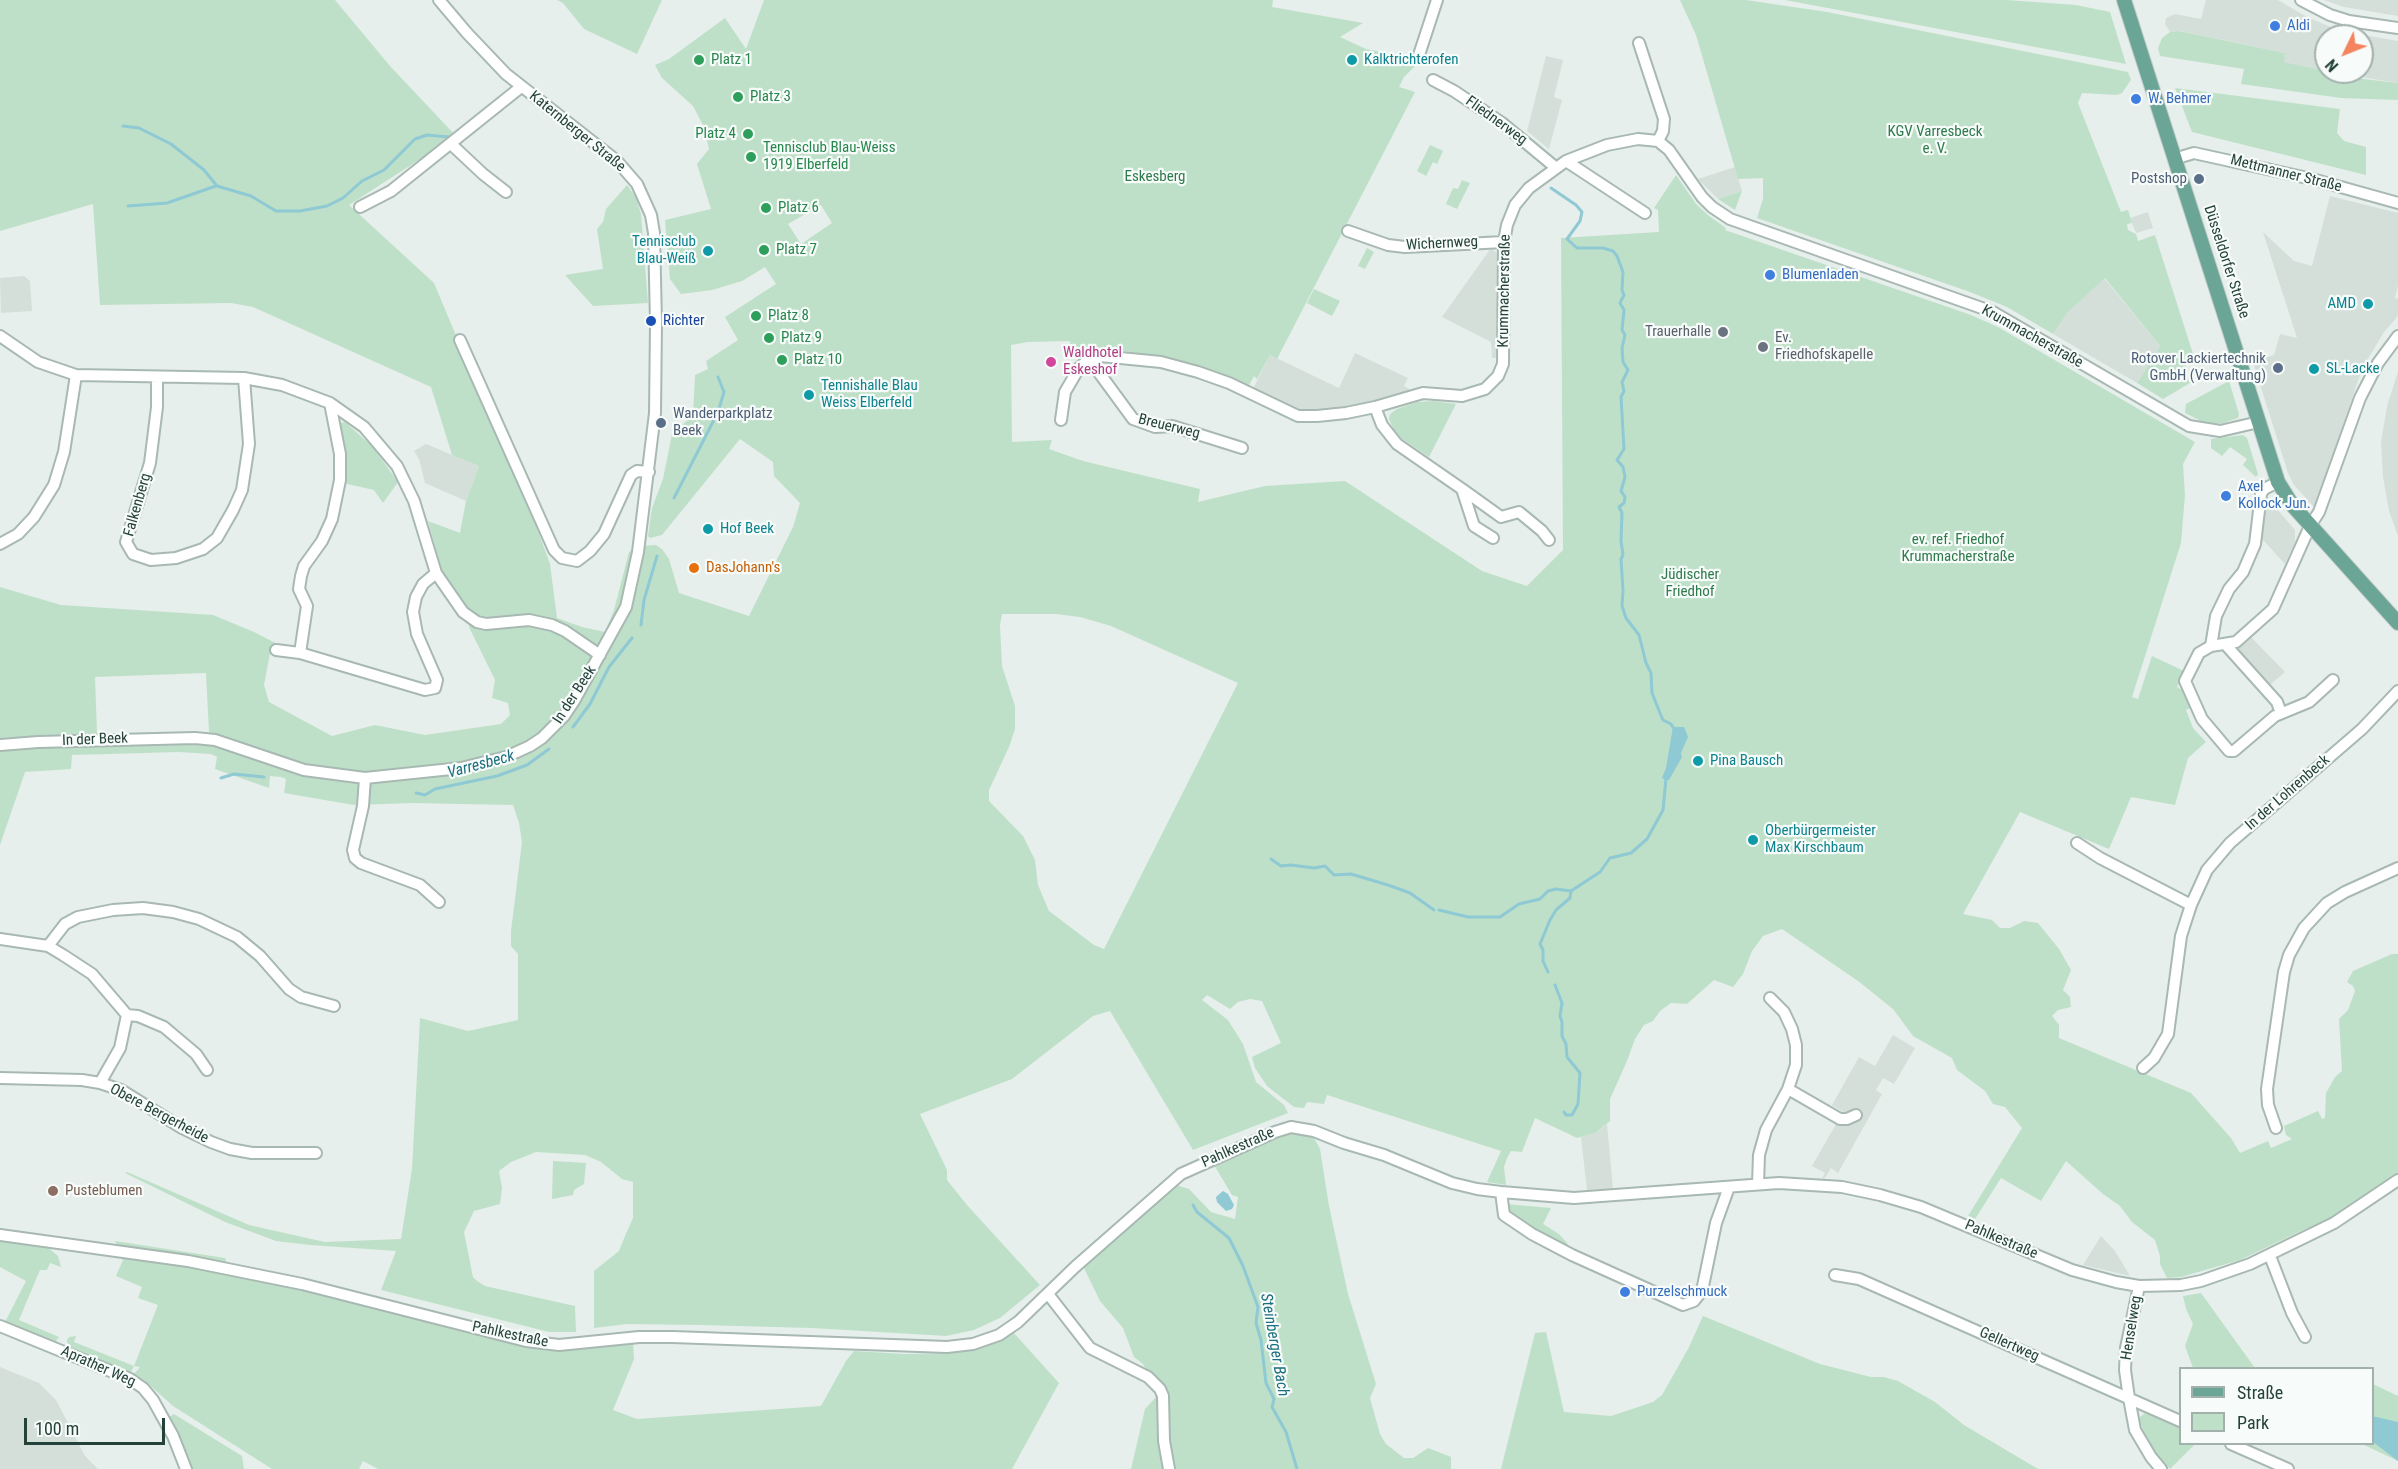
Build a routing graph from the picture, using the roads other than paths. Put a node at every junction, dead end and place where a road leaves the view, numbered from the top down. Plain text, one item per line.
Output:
1 (439, 0) edge
2 (1437, 0) edge
3 (2124, 0) edge
4 (2301, 0) edge
5 (2398, 28) edge
6 (1639, 42) dead end
7 (1418, 58) dead end
8 (1433, 80) dead end
9 (521, 87) junction
10 (1658, 141) junction
11 (452, 144) junction
12 (2174, 159) junction
13 (1566, 161) junction
14 (1555, 167) junction
15 (632, 177) joint
16 (506, 192) dead end
17 (2398, 203) edge
18 (360, 207) dead end
19 (1645, 213) dead end
20 (1348, 231) dead end
21 (1504, 242) junction
22 (0, 336) edge
23 (2398, 336) edge
24 (460, 340) dead end
25 (1089, 359) junction
26 (76, 375) junction
27 (157, 376) junction
28 (244, 378) junction
29 (330, 403) junction
30 (1375, 407) junction
31 (1061, 420) dead end
32 (2259, 422) junction
33 (1242, 448) dead end
34 (649, 472) junction
35 (2278, 482) junction
36 (1462, 489) junction
37 (2310, 526) junction
38 (1493, 538) dead end
39 (1549, 540) dead end
40 (0, 544) edge
41 (436, 573) junction
42 (2398, 623) edge
43 (2225, 644) junction
44 (2211, 646) junction
45 (276, 650) dead end
46 (300, 652) junction
47 (600, 655) junction
48 (2333, 680) dead end
49 (2398, 691) edge
50 (2281, 713) junction
51 (0, 745) edge
52 (365, 778) junction
53 (2077, 843) dead end
54 (2398, 868) edge
55 (439, 902) dead end
56 (2191, 905) junction
57 (0, 939) edge
58 (48, 946) junction
59 (1770, 998) dead end
60 (334, 1006) dead end
61 (127, 1015) junction
62 (2143, 1068) dead end
63 (207, 1070) dead end
64 (0, 1078) edge
65 (100, 1083) junction
66 (1788, 1089) junction
67 (1856, 1115) dead end
68 (2276, 1128) dead end
69 (316, 1153) dead end
70 (2398, 1180) edge
71 (1758, 1184) junction
72 (1729, 1187) junction
73 (1501, 1192) junction
74 (0, 1234) edge
75 (2270, 1256) junction
76 (1835, 1275) dead end
77 (2139, 1286) junction
78 (1048, 1294) junction
79 (0, 1326) edge
80 (2305, 1337) dead end
81 (2128, 1398) junction
82 (2179, 1420) edge
83 (2235, 1445) edge
84 (186, 1469) edge
85 (1169, 1469) edge
86 (2161, 1469) edge
87 (2289, 1469) edge

1 - 9 street, Katernberger Straße
2 - 7 street
3 - 12 main road, Düsseldorfer Straße
4 - 5 street
6 - 10 street
8 - 14 street, Fliednerweg
9 - 11 street, Katernberger Straße
9 - 15 street, Katernberger Straße
10 - 13 street, Krummacherstraße
10 - 32 street, Krummacherstraße
11 - 16 street
11 - 18 street, Katernberger Straße
12 - 17 street, Mettmanner Straße
12 - 32 main road, Düsseldorfer Straße
13 - 14 street, Krummacherstraße
13 - 19 street
14 - 21 street, Krummacherstraße
15 - 34 street, In der Beek
20 - 21 street, Wichernweg
21 - 30 street, Krummacherstraße
22 - 26 street
23 - 37 street
24 - 34 street
25 - 30 street, Krummacherstraße
25 - 31 street
25 - 33 street, Breuerweg
26 - 27 street
26 - 40 street
27 - 28 street
27 - 28 street, Falkenberg
28 - 29 street
29 - 41 street
29 - 46 street
30 - 36 street
32 - 35 main road, Düsseldorfer Straße
34 - 47 street, In der Beek
35 - 37 main road, Düsseldorfer Straße
35 - 44 street
36 - 38 street
36 - 39 street
37 - 42 main road, Düsseldorfer Straße
37 - 43 street
41 - 46 street
41 - 47 street
43 - 44 street
43 - 50 street
44 - 50 street
45 - 46 street
47 - 52 street, In der Beek
48 - 50 street
49 - 56 street, In der Lohrenbeck
51 - 52 street, In der Beek
52 - 55 street
53 - 56 street
54 - 68 street
56 - 62 street, In der Lohrenbeck
57 - 58 street
58 - 60 street
58 - 61 street
59 - 66 street
61 - 63 street
61 - 65 street
64 - 65 street, Obere Bergerheide
65 - 69 street, Obere Bergerheide
66 - 67 street
66 - 71 street
70 - 75 street, Pahlkestraße
71 - 72 street, Pahlkestraße
71 - 77 street, Pahlkestraße
72 - 73 street, Pahlkestraße
72 - 73 street
73 - 78 street, Pahlkestraße
74 - 78 street, Pahlkestraße
75 - 77 street, Pahlkestraße
75 - 80 street
76 - 81 street, Gellertweg
77 - 81 street, Henselweg
78 - 85 street
79 - 84 street, Aprather Weg
81 - 82 street, Gellertweg
81 - 86 street, Henselweg
83 - 87 street

